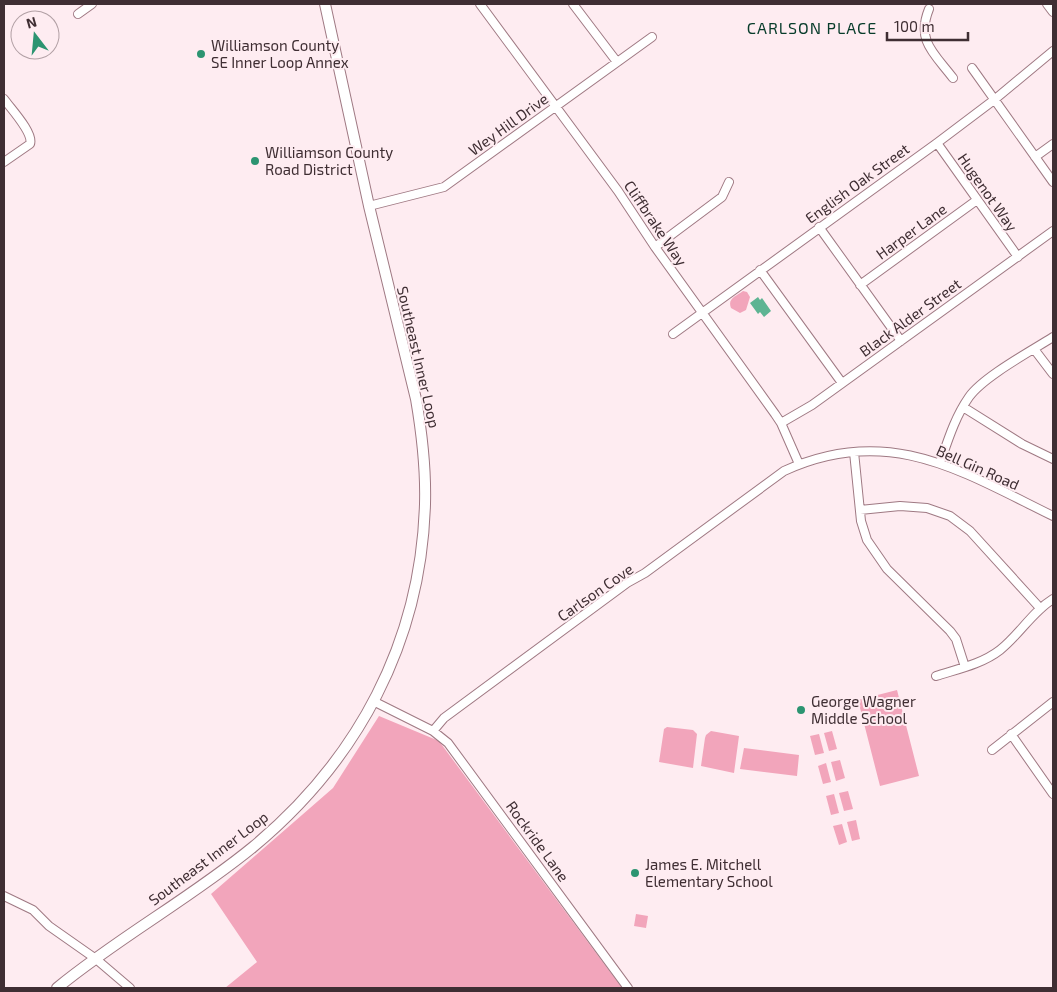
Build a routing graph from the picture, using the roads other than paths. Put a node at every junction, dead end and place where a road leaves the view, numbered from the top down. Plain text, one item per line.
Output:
1 (92, 4) edge
2 (326, 4) edge
3 (480, 4) edge
4 (574, 4) edge
5 (1047, 4) edge
6 (929, 9) dead end
7 (1053, 12) edge
8 (78, 14) dead end
9 (652, 37) dead end
10 (1053, 51) edge
11 (617, 62) junction
12 (972, 68) dead end
13 (953, 78) dead end
14 (4, 99) edge
15 (994, 100) junction
16 (555, 107) junction
17 (937, 143) junction
18 (1053, 144) edge
19 (1035, 157) junction
20 (4, 162) edge
21 (729, 182) dead end
22 (1053, 182) edge
23 (977, 200) junction
24 (369, 206) junction
25 (819, 227) junction
26 (1053, 232) edge
27 (655, 247) junction
28 (1018, 257) junction
29 (760, 270) junction
30 (860, 284) junction
31 (702, 312) junction
32 (673, 334) dead end
33 (1053, 337) edge
34 (901, 341) junction
35 (1034, 349) junction
36 (1053, 374) edge
37 (842, 383) junction
38 (963, 407) junction
39 (782, 423) junction
40 (854, 452) junction
41 (1053, 459) edge
42 (940, 463) junction
43 (799, 464) junction
44 (775, 478) joint
45 (860, 510) junction
46 (1053, 516) edge
47 (1053, 599) edge
48 (1040, 608) junction
49 (965, 667) junction
50 (936, 676) dead end
51 (375, 702) junction
52 (1053, 702) edge
53 (434, 731) junction
54 (1011, 734) junction
55 (992, 750) dead end
56 (1053, 794) edge
57 (4, 896) edge
58 (96, 959) junction
59 (56, 988) edge
60 (130, 988) edge
61 (628, 988) edge

1 - 8 street
2 - 24 main road, Southeast Inner Loop
3 - 16 street, Cliffbrake Way
4 - 11 street
5 - 7 street
6 - 13 street
9 - 11 street, Wey Hill Drive
10 - 15 street, English Oak Street
11 - 16 street, Wey Hill Drive
12 - 15 street
14 - 20 street
15 - 17 street, English Oak Street
15 - 19 street
16 - 24 street, Wey Hill Drive
16 - 27 street, Cliffbrake Way
17 - 23 street, Hugenot Way
17 - 25 street, English Oak Street
18 - 19 street
19 - 22 street
21 - 27 street
23 - 28 street, Hugenot Way
23 - 30 street, Harper Lane
24 - 51 main road, Southeast Inner Loop
25 - 29 street, English Oak Street
25 - 30 street
26 - 28 street, Black Alder Street
27 - 31 street, Cliffbrake Way
28 - 34 street, Black Alder Street
29 - 31 street, English Oak Street
29 - 37 street
30 - 34 street
31 - 32 street, English Oak Street
31 - 39 street, Cliffbrake Way
33 - 35 street
34 - 37 street, Black Alder Street
35 - 36 street
35 - 38 street
37 - 39 street, Black Alder Street
38 - 41 street
38 - 42 street
39 - 43 street, Cliffbrake Way
40 - 42 street, Bell Gin Road
40 - 43 street, Bell Gin Road
40 - 45 street
42 - 46 street, Bell Gin Road
43 - 44 street, Bell Gin Road
44 - 53 street, Carlson Cove
45 - 48 street
45 - 49 street
47 - 48 street
48 - 49 street
49 - 50 street
51 - 53 street, Rockride Lane
51 - 58 main road, Southeast Inner Loop
52 - 54 street
53 - 61 street, Rockride Lane
54 - 55 street
54 - 56 street
57 - 58 street
58 - 59 main road, Southeast Inner Loop
58 - 60 street

